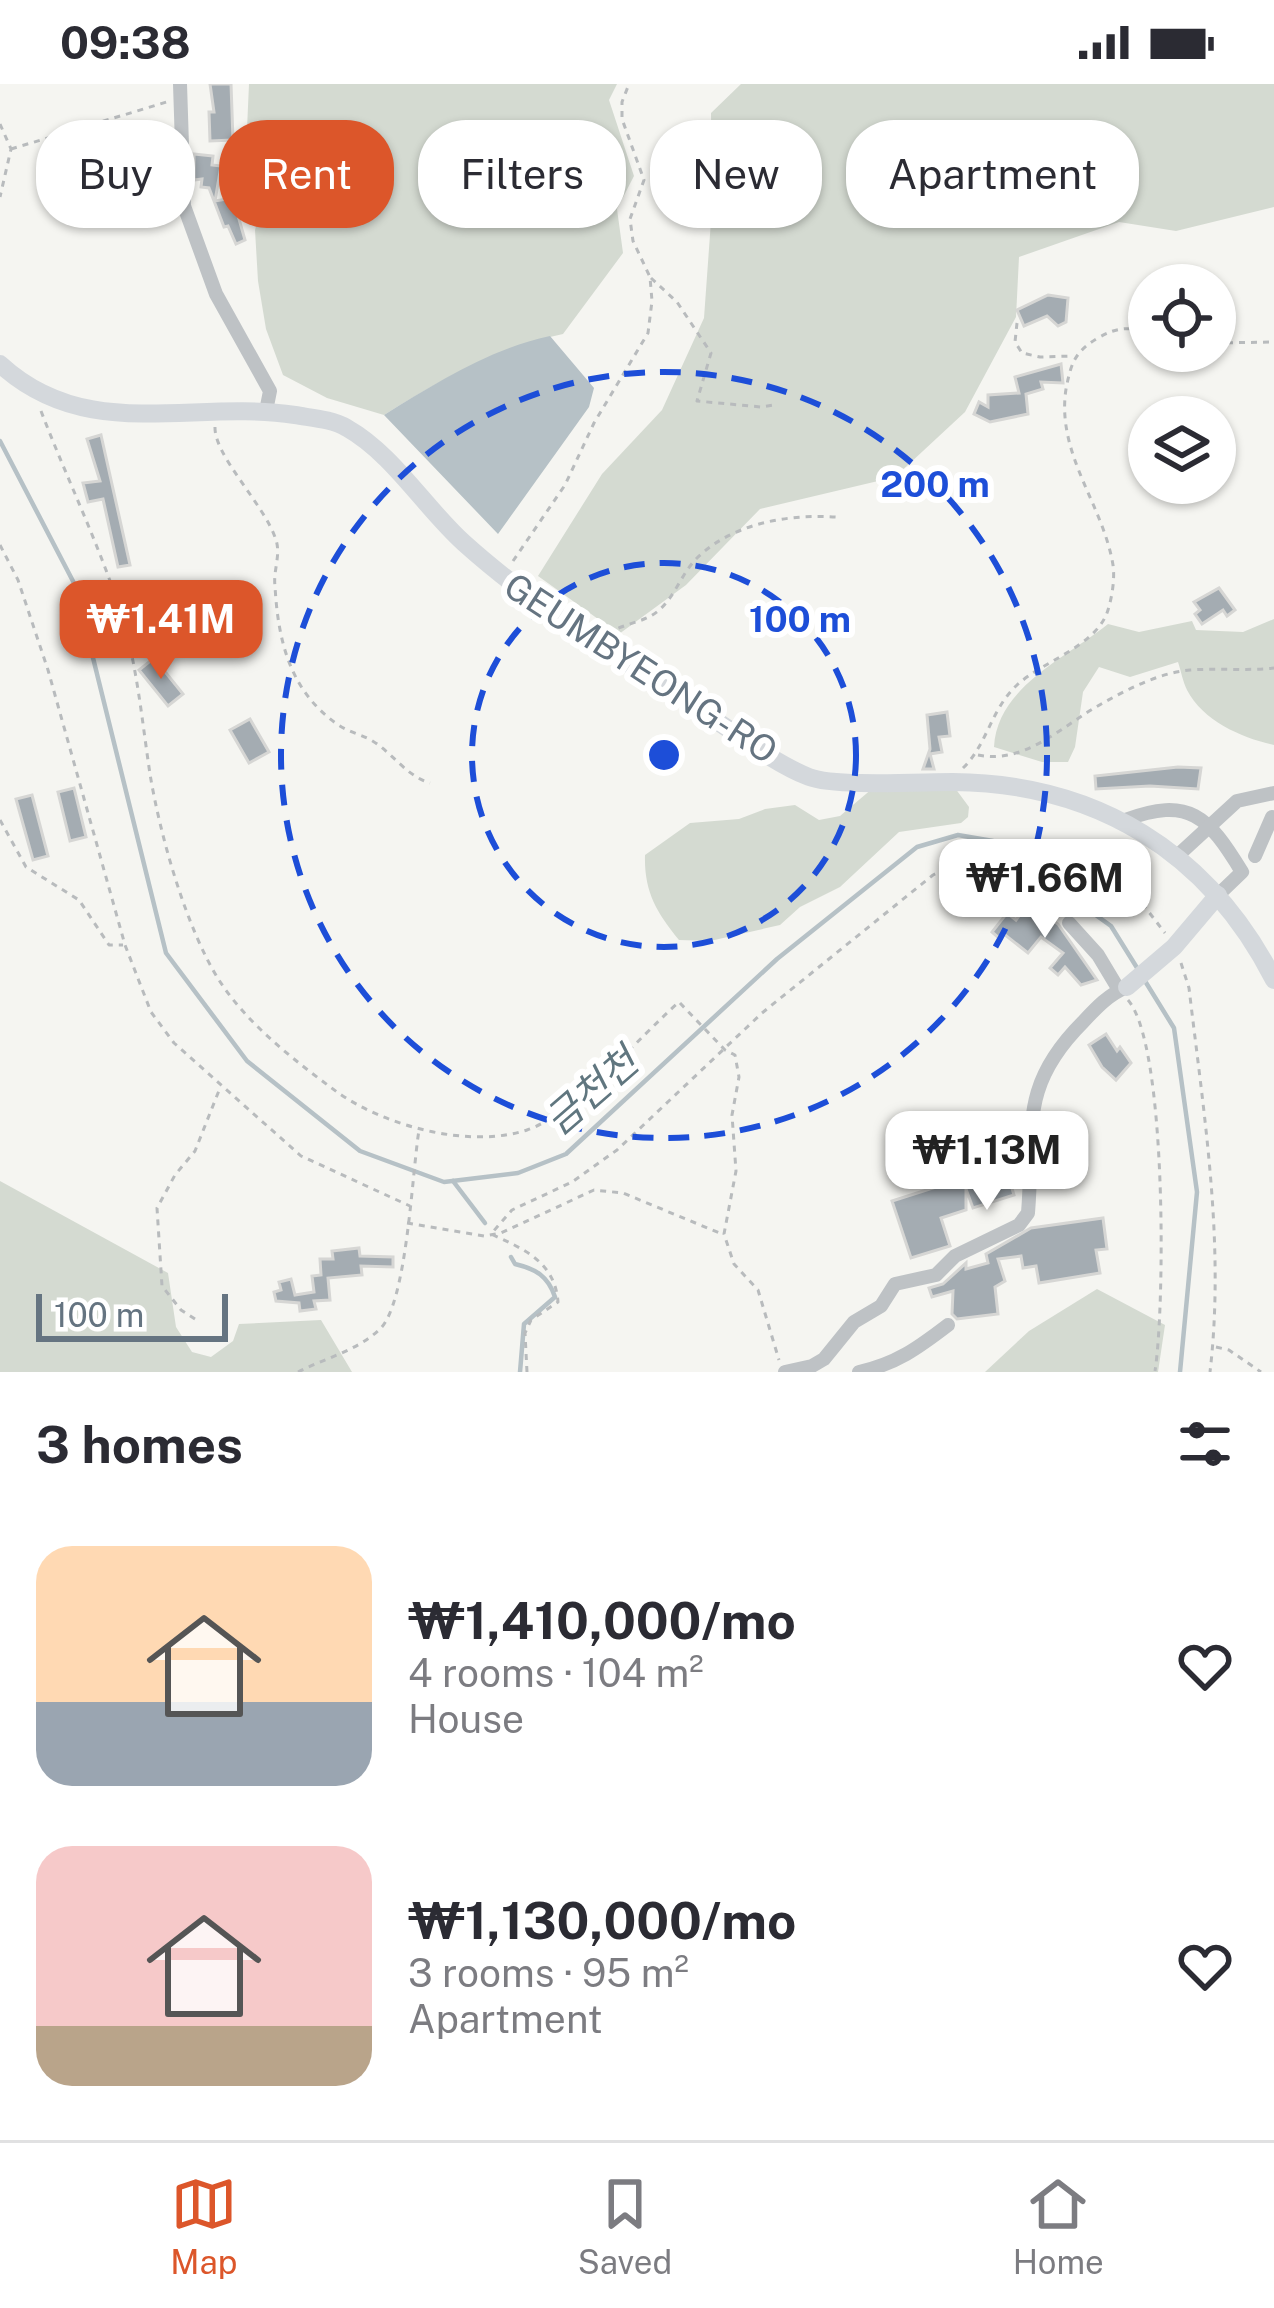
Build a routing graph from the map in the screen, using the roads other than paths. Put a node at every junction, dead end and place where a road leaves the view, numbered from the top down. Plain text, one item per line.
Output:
1 (180, 91) edge
2 (0, 364) edge
3 (266, 411) junction
4 (1269, 795) edge
5 (1273, 819) edge
6 (1124, 820) junction
7 (1208, 827) junction
8 (1274, 855) edge
9 (1256, 856) junction
10 (1175, 858) junction
11 (1242, 872) junction
12 (1218, 895) junction
13 (1069, 923) road end
14 (1274, 980) edge
15 (1123, 988) junction
16 (948, 1325) dead end
17 (808, 1370) edge
18 (785, 1372) edge
19 (859, 1372) edge

1 - 3 street
2 - 3 street, GEUMBYEONG-RO
3 - 6 street, GEUMBYEONG-RO
4 - 5 street
4 - 7 street
5 - 9 street
6 - 7 street
6 - 10 street, GEUMBYEONG-RO
7 - 10 street
7 - 11 street
8 - 9 street
9 - 11 street
10 - 12 street, GEUMBYEONG-RO
11 - 12 street
12 - 14 street, GEUMBYEONG-RO
12 - 15 street
13 - 15 street
15 - 17 street
16 - 19 street
17 - 18 street

